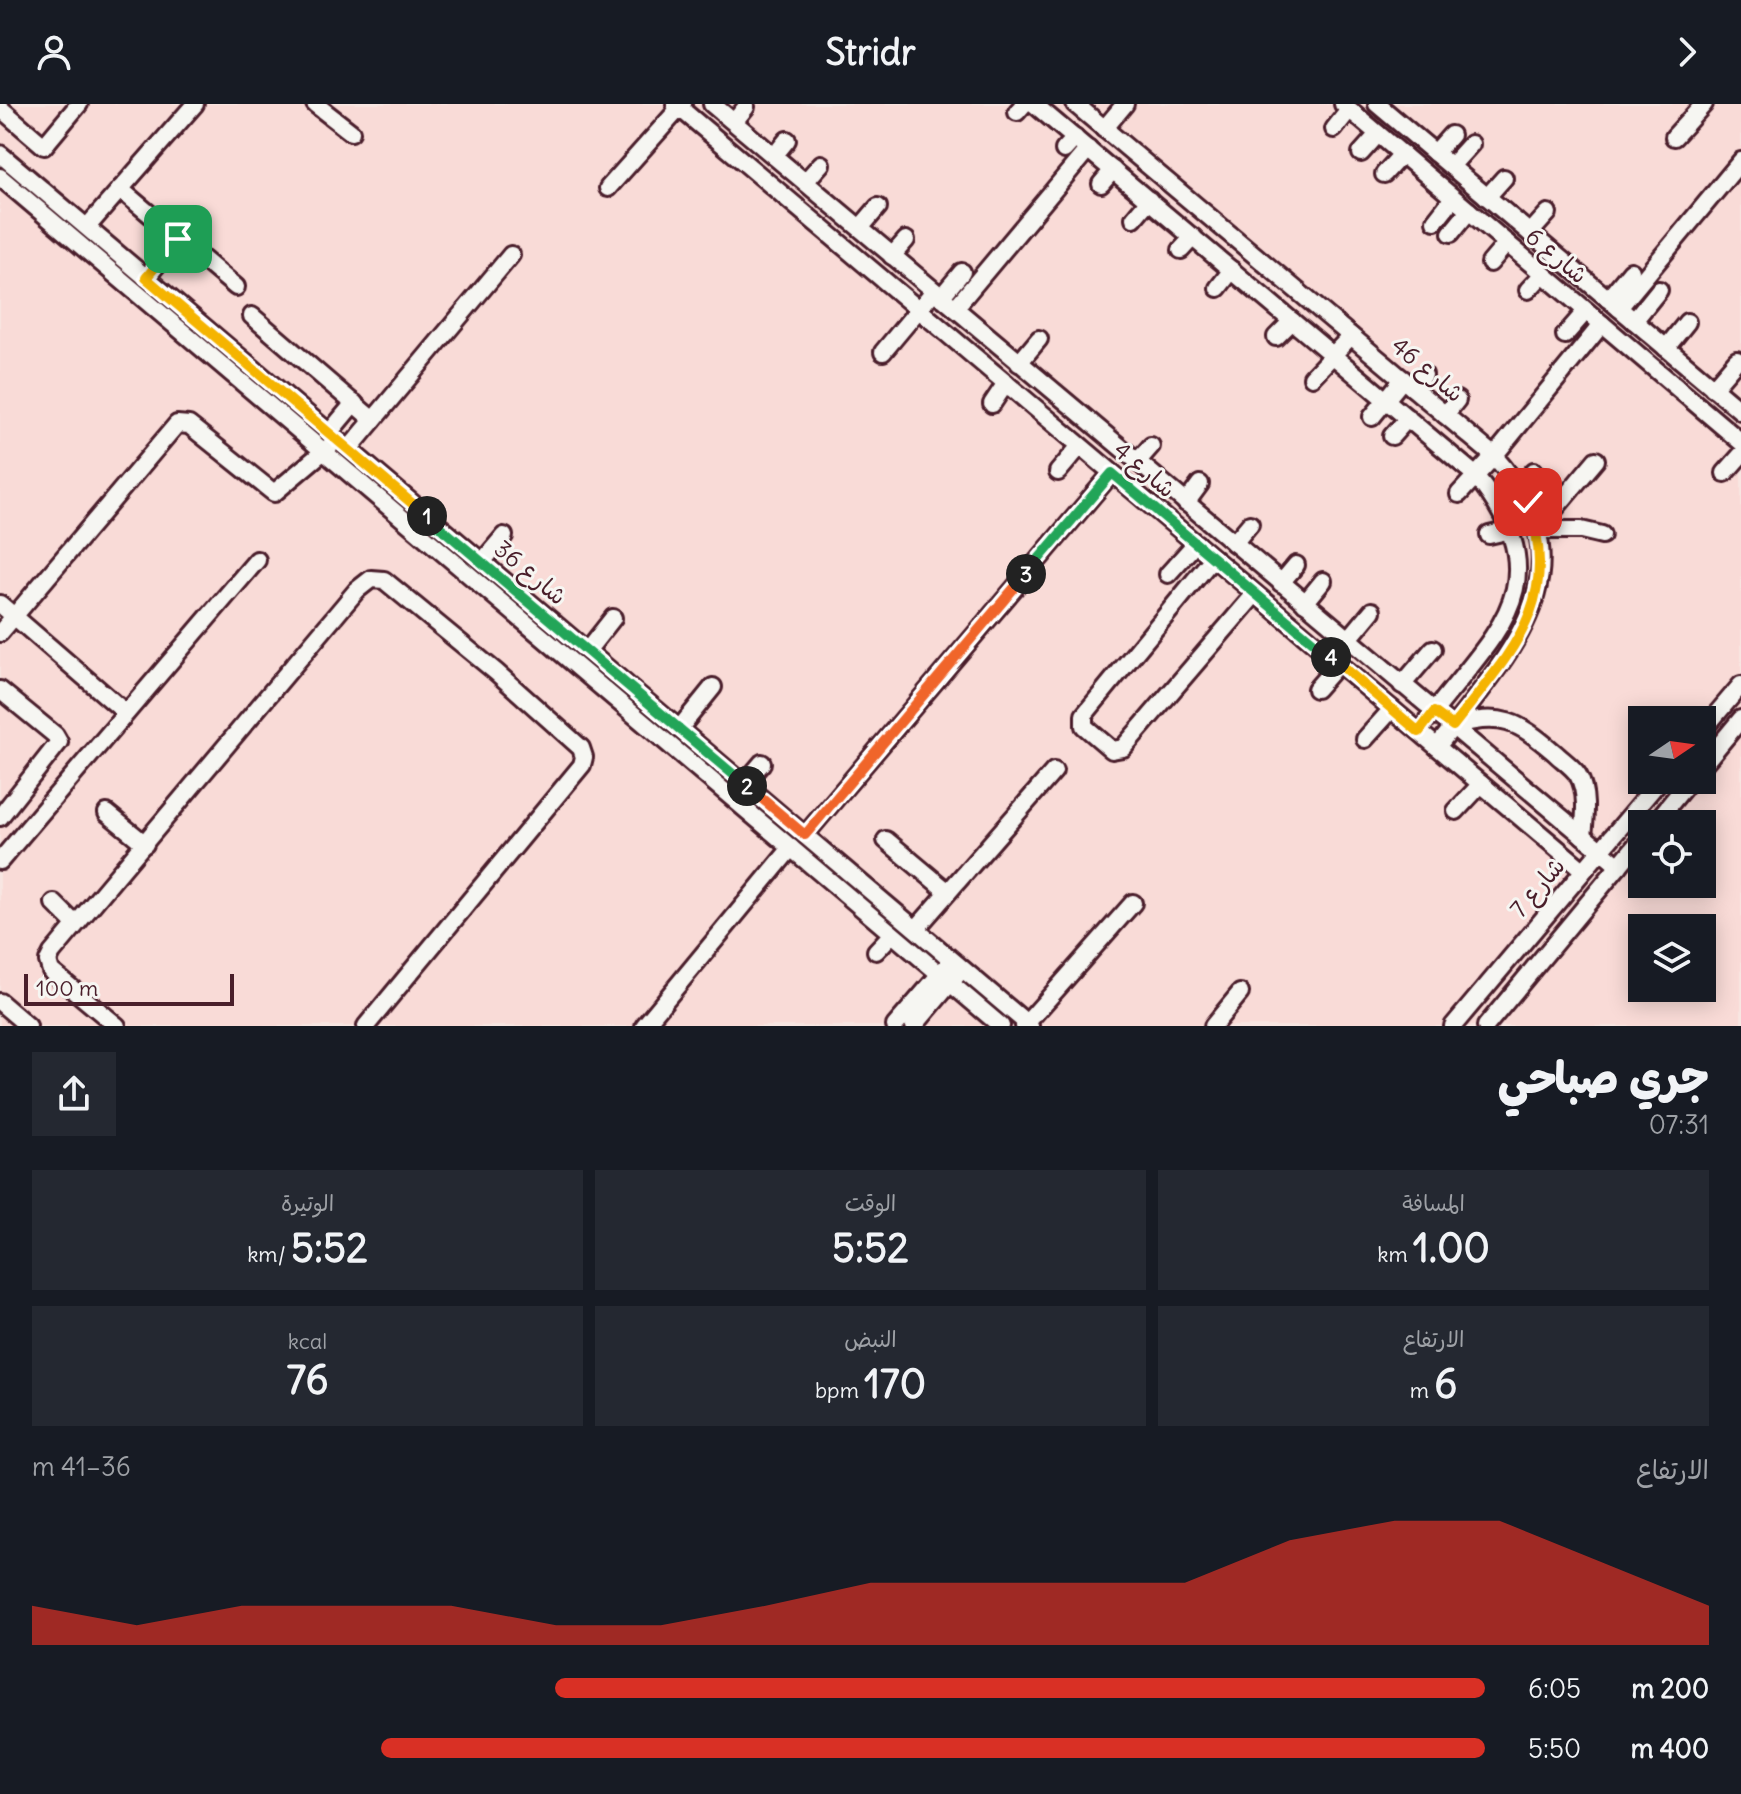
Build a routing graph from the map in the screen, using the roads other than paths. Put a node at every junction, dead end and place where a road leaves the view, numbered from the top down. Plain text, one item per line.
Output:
1 (79, 104) edge
2 (195, 104) edge
3 (315, 104) edge
4 (712, 104) edge
5 (1034, 104) edge
6 (1075, 104) edge
7 (1125, 104) edge
8 (1704, 104) edge
9 (679, 105) edge
10 (746, 107) dead end
11 (1346, 107) edge
12 (0, 108) edge
13 (1387, 108) edge
14 (734, 122) junction
15 (1104, 129) junction
16 (1334, 129) dead end
17 (1373, 130) junction
18 (351, 132) dead end
19 (1451, 135) dead end
20 (1674, 137) dead end
21 (787, 140) dead end
22 (1471, 144) dead end
23 (1075, 146) junction
24 (1361, 153) dead end
25 (1435, 153) junction
26 (0, 154) edge
27 (1402, 154) junction
28 (774, 156) junction
29 (1741, 161) edge
30 (821, 164) dead end
31 (1451, 166) junction
32 (1113, 170) junction
33 (1384, 174) dead end
34 (0, 177) edge
35 (1504, 178) dead end
36 (1101, 184) dead end
37 (608, 188) dead end
38 (812, 188) junction
39 (120, 189) junction
40 (1184, 195) junction
41 (1487, 197) junction
42 (1453, 198) junction
43 (1149, 200) junction
44 (878, 207) dead end
45 (1469, 211) junction
46 (802, 212) junction
47 (1548, 213) dead end
48 (1167, 216) junction
49 (1134, 218) dead end
50 (1435, 221) dead end
51 (87, 227) junction
52 (860, 228) junction
53 (1451, 233) dead end
54 (1530, 233) junction
55 (100, 239) junction
56 (178, 239) junction
57 (906, 240) dead end
58 (1507, 243) junction
59 (89, 252) junction
60 (511, 255) dead end
61 (892, 256) junction
62 (1490, 263) dead end
63 (1232, 270) junction
64 (1631, 271) dead end
65 (962, 272) dead end
66 (1543, 274) junction
67 (146, 278) junction
68 (236, 287) dead end
69 (1218, 288) dead end
70 (1528, 290) dead end
71 (1659, 290) dead end
72 (938, 294) junction
73 (1613, 304) junction
74 (955, 308) junction
75 (918, 309) junction
76 (1586, 311) junction
77 (252, 316) dead end
78 (1292, 321) junction
79 (1634, 321) junction
80 (1687, 322) dead end
81 (1602, 324) junction
82 (1565, 335) dead end
83 (1351, 336) junction
84 (1276, 337) dead end
85 (1039, 339) dead end
86 (1666, 348) junction
87 (883, 352) dead end
88 (1333, 355) junction
89 (1737, 360) dead end
90 (1019, 363) junction
91 (1312, 377) dead end
92 (1410, 377) junction
93 (1006, 383) junction
94 (1713, 388) junction
95 (1386, 400) junction
96 (1457, 400) dead end
97 (354, 403) junction
98 (992, 404) dead end
99 (1741, 411) edge
100 (1445, 415) junction
101 (1083, 416) junction
102 (1372, 417) dead end
103 (1408, 418) junction
104 (373, 420) junction
105 (1392, 436) dead end
106 (338, 440) junction
107 (1074, 440) junction
108 (1741, 442) edge
109 (1151, 446) dead end
110 (325, 452) junction
111 (1741, 455) edge
112 (1494, 456) junction
113 (1596, 460) dead end
114 (1137, 462) junction
115 (1534, 471) dead end
116 (1058, 472) dead end
117 (1112, 473) junction
118 (1725, 473) dead end
119 (1475, 475) junction
120 (1200, 484) dead end
121 (1519, 488) junction
122 (1459, 494) dead end
123 (1186, 503) junction
124 (1250, 524) dead end
125 (1511, 530) junction
126 (1537, 530) junction
127 (1489, 535) dead end
128 (1602, 535) dead end
129 (504, 536) dead end
130 (1196, 543) junction
131 (1234, 543) junction
132 (1213, 558) junction
133 (257, 560) dead end
134 (482, 562) junction
135 (1296, 565) dead end
136 (1168, 574) dead end
137 (1323, 581) dead end
138 (1281, 583) junction
139 (1255, 594) junction
140 (1305, 603) junction
141 (0, 604) edge
142 (1372, 611) dead end
143 (14, 615) junction
144 (613, 618) dead end
145 (0, 633) edge
146 (1348, 640) junction
147 (1433, 649) dead end
148 (587, 651) junction
149 (1338, 664) junction
150 (1402, 685) junction
151 (1741, 685) edge
152 (713, 687) dead end
153 (1316, 689) dead end
154 (0, 690) edge
155 (1392, 709) junction
156 (1434, 712) junction
157 (126, 713) junction
158 (1716, 714) edge
159 (1741, 719) edge
160 (1453, 726) junction
161 (679, 729) junction
162 (1419, 732) junction
163 (1365, 739) dead end
164 (1437, 747) junction
165 (1716, 749) edge
166 (762, 763) dead end
167 (1054, 771) dead end
168 (744, 784) junction
169 (1481, 784) junction
170 (1648, 794) edge
171 (1679, 794) edge
172 (1665, 810) edge
173 (1456, 811) dead end
174 (107, 813) dead end
175 (0, 817) edge
176 (805, 835) junction
177 (1583, 836) junction
178 (886, 840) dead end
179 (145, 844) junction
180 (791, 848) junction
181 (1599, 850) junction
182 (1628, 855) edge
183 (0, 861) edge
184 (1619, 866) junction
185 (1583, 870) junction
186 (948, 892) junction
187 (54, 903) dead end
188 (1133, 903) dead end
189 (75, 924) junction
190 (916, 929) junction
191 (892, 934) junction
192 (876, 951) dead end
193 (957, 964) junction
194 (945, 979) junction
195 (1240, 993) dead end
196 (0, 1002) edge
197 (1027, 1025) edge
198 (1488, 1025) edge
199 (28, 1026) edge
200 (117, 1026) edge
201 (366, 1026) edge
202 (644, 1026) edge
203 (895, 1026) edge
204 (914, 1026) edge
205 (1001, 1026) edge
206 (1213, 1026) edge
207 (1453, 1026) edge

1 - 12 street
2 - 39 street
3 - 18 street
4 - 14 street, شارع 4
5 - 23 street
6 - 15 street, شارع 46
7 - 15 street
8 - 20 street
9 - 37 street
9 - 46 street, شارع 4
10 - 14 street
11 - 16 street
11 - 17 street, شارع 6
13 - 17 street
13 - 25 street, شارع 6
14 - 28 street, شارع 4
15 - 40 street, شارع 46
17 - 24 street
17 - 27 street, شارع 6
19 - 25 street
21 - 28 street
22 - 31 street
23 - 32 street
23 - 74 street
25 - 31 street, شارع 6
26 - 51 street, شارع 36
27 - 33 street
27 - 42 street, شارع 6
28 - 38 street, شارع 4
29 - 73 street
30 - 38 street
31 - 41 street, شارع 6
32 - 36 street
32 - 43 street
34 - 59 street, شارع 36
35 - 41 street
38 - 46 street
38 - 52 street, شارع 4
39 - 51 street
39 - 56 street
40 - 48 street
40 - 83 street, شارع 46
41 - 54 street, شارع 6
42 - 45 street, شارع 6
42 - 50 street
43 - 48 street
43 - 49 street
44 - 52 street
45 - 53 street
45 - 58 street, شارع 6
46 - 75 street, شارع 4
47 - 54 street
48 - 63 street
51 - 55 street, شارع 36
52 - 61 street, شارع 4
54 - 73 street, شارع 6
55 - 59 street
55 - 67 street, شارع 36
56 - 67 street
56 - 68 street
57 - 61 street
58 - 62 street
58 - 66 street, شارع 6
59 - 110 street, شارع 36
60 - 104 street
61 - 72 street, شارع 4
63 - 69 street
63 - 78 street
64 - 73 street
65 - 72 street
66 - 70 street
66 - 76 street, شارع 6
67 - 106 street, شارع 36
71 - 79 street
72 - 74 street, شارع 4
72 - 75 street
73 - 79 street, شارع 6
74 - 90 street, شارع 4
75 - 87 street
75 - 93 street, شارع 4
76 - 81 street, شارع 6
76 - 82 street
77 - 97 street
78 - 84 street
78 - 88 street
79 - 86 street, شارع 6
80 - 86 street
81 - 108 street, شارع 6
81 - 112 street
83 - 88 street
83 - 92 street, شارع 46
85 - 90 street
86 - 94 street, شارع 6
88 - 91 street
88 - 95 street
89 - 94 street
90 - 101 street, شارع 4
92 - 95 street
92 - 100 street, شارع 46
93 - 98 street
93 - 107 street, شارع 4
94 - 99 street, شارع 6
95 - 102 street
95 - 103 street
96 - 100 street
97 - 104 street
97 - 106 street
100 - 112 street, شارع 46
101 - 107 street
101 - 114 street, شارع 4
103 - 105 street
103 - 119 street
104 - 106 street
106 - 110 street
106 - 134 street, شارع 36
107 - 116 street
107 - 117 street, شارع 4
109 - 114 street
110 - 143 street
110 - 180 street, شارع 36
111 - 118 street
112 - 119 street
112 - 121 street, شارع 46
113 - 126 street
114 - 123 street, شارع 4
115 - 121 street
117 - 130 street, شارع 4
117 - 176 street
119 - 122 street
119 - 125 street
120 - 123 street
121 - 126 street, شارع 46
123 - 131 street, شارع 4
124 - 131 street
125 - 127 street
125 - 156 street
126 - 128 street
126 - 160 street, شارع 46
129 - 134 street
130 - 132 street, شارع 4
130 - 136 street
131 - 138 street, شارع 4
132 - 139 street, شارع 4
132 - 139 street
133 - 157 street
134 - 148 street, شارع 36
135 - 138 street
137 - 140 street
138 - 140 street, شارع 4
139 - 149 street, شارع 4
140 - 146 street, شارع 4
141 - 143 street
142 - 146 street
143 - 145 street
143 - 157 street
144 - 148 street
146 - 150 street, شارع 4
147 - 150 street
148 - 161 street, شارع 36
149 - 153 street
149 - 155 street, شارع 4
150 - 156 street, شارع 4
151 - 158 street
152 - 161 street
154 - 175 street
155 - 162 street, شارع 4
155 - 163 street
156 - 160 street, شارع 4
156 - 162 street
157 - 183 street
159 - 165 street
160 - 164 street, شارع 46
160 - 177 street, شارع 4
160 - 177 street
161 - 168 street, شارع 36
162 - 164 street, شارع 4
164 - 169 street, شارع 4
166 - 168 street
167 - 186 street
168 - 176 street, شارع 36
169 - 173 street
169 - 185 street, شارع 4
170 - 181 street, شارع 7
171 - 172 street
174 - 179 street
176 - 190 street, شارع 36
177 - 181 street, شارع 4
178 - 186 street
179 - 189 street
179 - 201 street
180 - 191 street, شارع 36
180 - 202 street
181 - 184 street, شارع 4
181 - 185 street, شارع 7
182 - 184 street, شارع 7
184 - 198 street, شارع 7
185 - 207 street, شارع 7
186 - 190 street
187 - 189 street
188 - 197 street
189 - 200 street
190 - 193 street, شارع 36
191 - 192 street
191 - 194 street, شارع 36
193 - 194 street
193 - 197 street, شارع 36
194 - 203 street
194 - 204 street
194 - 205 street, شارع 36
195 - 206 street
196 - 199 street

